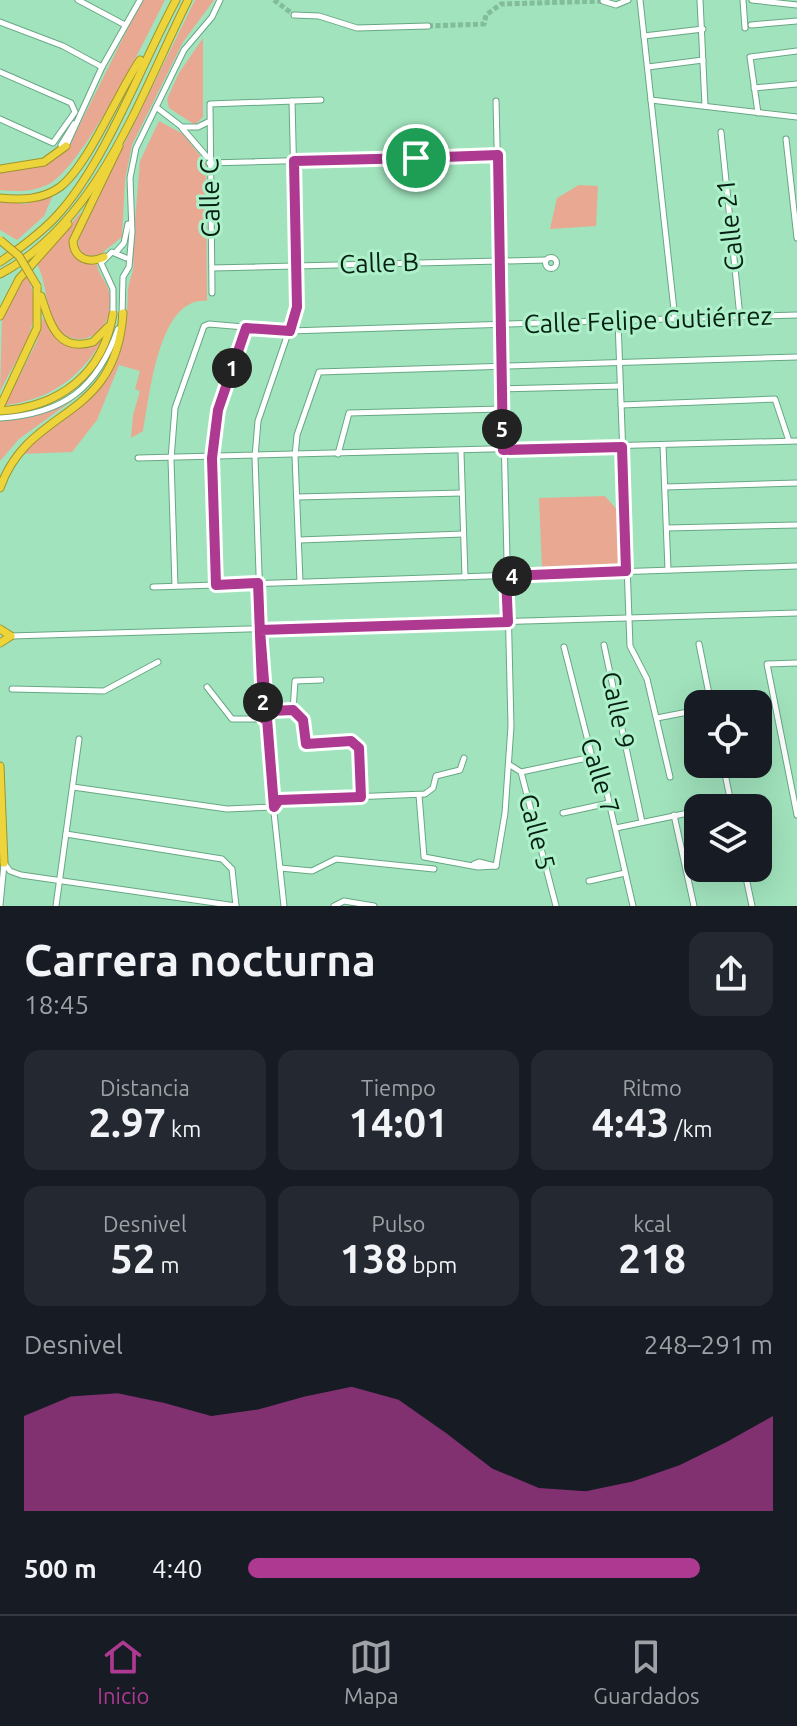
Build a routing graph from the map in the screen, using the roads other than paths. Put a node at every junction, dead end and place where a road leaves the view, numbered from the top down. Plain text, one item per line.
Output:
1 (78, 0) edge
2 (140, 0) edge
3 (176, 0) edge
4 (188, 0) edge
5 (220, 0) edge
6 (606, 0) edge
7 (628, 0) edge
8 (640, 0) edge
9 (700, 0) edge
10 (743, 0) edge
11 (752, 0) edge
12 (782, 2) edge
13 (797, 5) edge
14 (294, 15) tunnel mouth
15 (797, 21) edge
16 (0, 22) edge
17 (125, 25) junction
18 (428, 26) tunnel mouth
19 (703, 29) junction
20 (159, 32) junction
21 (644, 36) junction
22 (797, 51) edge
23 (703, 60) junction
24 (102, 67) junction
25 (648, 67) junction
26 (0, 72) edge
27 (797, 84) edge
28 (754, 88) junction
29 (321, 100) dead end
30 (651, 100) junction
31 (292, 101) junction
32 (496, 101) dead end
33 (705, 106) junction
34 (156, 107) junction
35 (758, 113) junction
36 (797, 117) edge
37 (0, 119) edge
38 (128, 121) junction
39 (208, 122) junction
40 (182, 127) junction
41 (721, 132) dead end
42 (786, 139) dead end
43 (60, 145) junction
44 (498, 155) junction
45 (209, 161) junction
46 (294, 161) junction
47 (0, 166) edge
48 (86, 195) junction
49 (0, 196) edge
50 (129, 219) junction
51 (797, 238) edge
52 (0, 240) edge
53 (116, 252) junction
54 (104, 257) junction
55 (127, 259) junction
56 (500, 259) junction
57 (546, 260) dead end
58 (0, 262) edge
59 (297, 265) junction
60 (212, 268) junction
61 (0, 274) edge
62 (123, 277) junction
63 (109, 279) junction
64 (37, 286) junction
65 (212, 293) dead end
66 (123, 313) junction
67 (113, 314) junction
68 (797, 315) edge
69 (0, 316) edge
70 (740, 317) junction
71 (675, 319) junction
72 (618, 321) junction
73 (499, 325) junction
74 (246, 328) junction
75 (290, 331) junction
76 (797, 357) edge
77 (619, 363) junction
78 (500, 367) junction
79 (620, 386) junction
80 (501, 389) junction
81 (621, 405) junction
82 (0, 409) edge
83 (501, 409) junction
84 (0, 418) edge
85 (789, 441) junction
86 (797, 441) edge
87 (663, 445) junction
88 (622, 447) junction
89 (503, 450) junction
90 (461, 452) junction
91 (338, 454) junction
92 (295, 456) junction
93 (255, 457) junction
94 (138, 458) dead end
95 (212, 458) junction
96 (171, 459) junction
97 (797, 483) edge
98 (665, 487) junction
99 (0, 488) edge
100 (462, 493) junction
101 (297, 497) junction
102 (797, 525) edge
103 (667, 528) junction
104 (463, 534) junction
105 (299, 540) junction
106 (797, 566) edge
107 (668, 570) junction
108 (626, 571) junction
109 (506, 576) junction
110 (465, 577) junction
111 (300, 582) junction
112 (258, 583) junction
113 (216, 585) junction
114 (175, 586) junction
115 (153, 587) dead end
116 (797, 613) edge
117 (628, 618) junction
118 (508, 622) junction
119 (0, 629) edge
120 (260, 630) junction
121 (11, 636) junction
122 (0, 643) edge
123 (699, 644) dead end
124 (604, 645) dead end
125 (564, 647) dead end
126 (158, 662) dead end
127 (797, 663) edge
128 (321, 680) dead end
129 (207, 687) dead end
130 (12, 689) dead end
131 (708, 690) edge
132 (293, 710) junction
133 (684, 713) edge
134 (657, 718) junction
135 (264, 719) junction
136 (79, 739) dead end
137 (592, 757) junction
138 (464, 758) dead end
139 (0, 765) edge
140 (510, 765) junction
141 (521, 772) junction
142 (670, 777) dead end
143 (0, 786) edge
144 (73, 787) junction
145 (419, 795) junction
146 (361, 797) junction
147 (609, 803) junction
148 (274, 807) junction
149 (563, 813) dead end
150 (684, 813) edge
151 (674, 815) junction
152 (797, 815) edge
153 (642, 822) junction
154 (616, 828) junction
155 (66, 834) junction
156 (4, 863) junction
157 (280, 868) junction
158 (434, 869) dead end
159 (625, 873) junction
160 (21, 875) junction
161 (589, 881) dead end
162 (59, 882) junction
163 (747, 882) edge
164 (2, 883) junction
165 (0, 905) edge
166 (56, 906) edge
167 (236, 906) edge
168 (284, 906) edge
169 (334, 906) edge
170 (374, 906) edge
171 (556, 906) edge
172 (633, 906) edge
173 (694, 906) edge
174 (752, 906) edge

1 - 17 street
2 - 17 street
3 - 20 highway
4 - 38 highway
5 - 34 street
6 - 7 street
8 - 21 street
9 - 19 street
10 - 15 street
11 - 12 street
12 - 13 street
14 - 18 street
16 - 24 street
17 - 24 street
19 - 21 street
19 - 23 street
20 - 49 highway
20 - 58 highway
21 - 25 street
22 - 28 street
23 - 25 street
23 - 33 street
24 - 43 street
25 - 30 street
26 - 43 street
27 - 28 street
28 - 35 street
29 - 31 street
30 - 33 street
30 - 71 street
31 - 39 street, Calle C
31 - 46 street
32 - 44 street
33 - 35 street
34 - 40 street
34 - 50 street
35 - 36 street
37 - 43 street
38 - 48 highway
38 - 54 highway
39 - 40 street
39 - 45 street, Calle C
40 - 45 street
41 - 70 street, Calle 21
42 - 51 street
43 - 47 highway
44 - 46 street
44 - 56 street
45 - 46 street
45 - 60 street, Calle C
46 - 59 street
48 - 61 highway
48 - 69 highway
50 - 53 street
50 - 55 street
52 - 64 highway, bridge
53 - 54 street
53 - 55 street
54 - 63 street
55 - 62 street
56 - 57 street, Calle B
56 - 59 street, Calle B
56 - 73 street
59 - 60 street, Calle B
59 - 75 street
60 - 65 street, Calle C
62 - 63 street
62 - 66 street
63 - 67 street
64 - 67 highway
64 - 82 highway
66 - 84 street
66 - 99 highway
67 - 82 highway
68 - 70 street, Calle Felipe Gutiérrez
70 - 71 street, Calle Felipe Gutiérrez
71 - 72 street, Calle Felipe Gutiérrez
72 - 73 street, Calle Felipe Gutiérrez
72 - 77 street
73 - 75 street, Calle Felipe Gutiérrez
73 - 78 street
74 - 75 street, Calle Felipe Gutiérrez
74 - 95 street
74 - 96 street, Calle Felipe Gutiérrez
75 - 93 street
76 - 77 street
77 - 78 street
77 - 79 street
78 - 80 street
78 - 92 street
79 - 80 street
79 - 81 street
80 - 83 street
81 - 85 street
81 - 88 street
83 - 89 street
83 - 91 street
85 - 86 street
85 - 87 street
87 - 88 street
87 - 98 street
88 - 89 street
88 - 108 street
89 - 90 street
89 - 109 street
90 - 91 street
90 - 100 street
91 - 92 street
92 - 93 street
92 - 101 street
93 - 95 street
93 - 112 street
94 - 96 street
95 - 96 street
95 - 113 street
96 - 114 street
97 - 98 street
98 - 103 street
100 - 101 street
100 - 104 street
101 - 105 street
102 - 103 street
103 - 107 street
104 - 105 street
104 - 110 street
105 - 111 street
106 - 107 street
107 - 108 street
108 - 109 street
108 - 117 street
109 - 110 street
109 - 118 street
110 - 111 street
111 - 112 street
112 - 113 street
112 - 120 street
113 - 114 street
114 - 115 street
116 - 117 street
117 - 118 street
117 - 134 street
118 - 120 street
118 - 140 street
119 - 121 highway
120 - 121 street
120 - 135 street
121 - 122 highway
123 - 131 street
124 - 153 street, Calle 9
125 - 137 street, Calle 7
126 - 130 street
127 - 152 street
128 - 132 street
129 - 135 street
132 - 135 street
132 - 146 street
133 - 134 street
134 - 142 street
135 - 148 street
136 - 144 street
137 - 141 street
137 - 147 street, Calle 7
138 - 145 street
139 - 143 highway
139 - 156 highway
140 - 141 street, Calle 5
140 - 145 street
141 - 171 street, Calle 5
144 - 148 street
144 - 155 street
145 - 146 street
146 - 148 street
147 - 149 street
147 - 154 street, Calle 7
148 - 157 street
150 - 151 street
151 - 153 street
151 - 173 street
153 - 154 street
154 - 159 street, Calle 7
155 - 162 street
155 - 167 street
156 - 160 street
156 - 164 street
157 - 158 street
157 - 168 street
159 - 161 street
159 - 172 street, Calle 7
160 - 162 street
160 - 164 street
162 - 166 street
162 - 167 street
163 - 174 street
164 - 165 street
169 - 170 street

